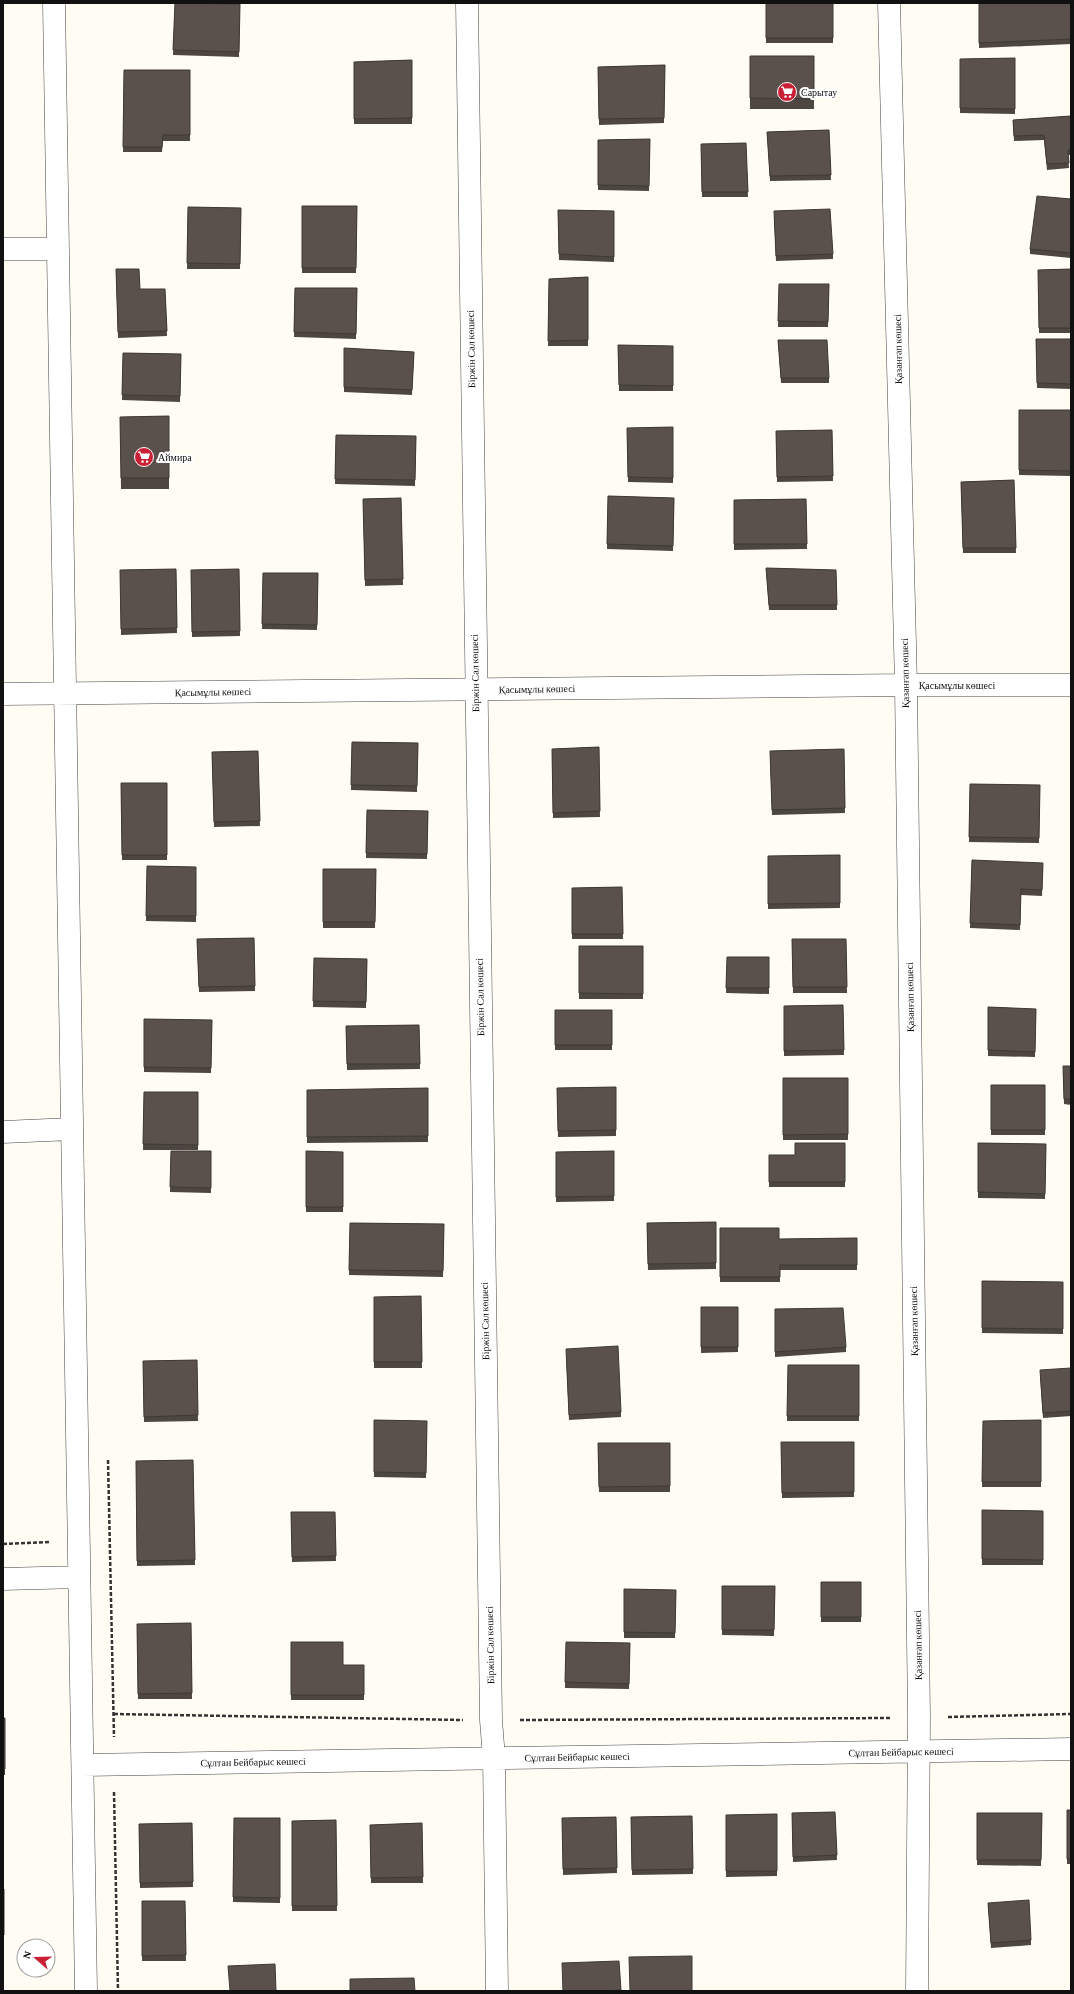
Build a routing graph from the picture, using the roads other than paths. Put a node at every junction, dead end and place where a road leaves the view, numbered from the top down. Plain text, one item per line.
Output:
1 (54, 3) edge
2 (467, 3) edge
3 (889, 3) edge
4 (3, 249) edge
5 (58, 249) junction
6 (906, 684) junction
7 (1071, 685) edge
8 (475, 689) junction
9 (3, 694) edge
10 (65, 694) junction
11 (72, 1129) junction
12 (3, 1132) edge
13 (79, 1577) junction
14 (3, 1579) edge
15 (1071, 1749) edge
16 (917, 1751) junction
17 (494, 1758) junction
18 (83, 1765) junction
19 (86, 1991) edge
20 (497, 1991) edge
21 (917, 1991) edge

1 - 5 street
2 - 8 street, Біржін Сал көшесі
3 - 6 street, Қазанғап көшесі
4 - 5 street
5 - 10 street
6 - 7 street, Қасымұлы көшесі
6 - 8 street, Қасымұлы көшесі
6 - 16 street, Қазанғап көшесі
8 - 10 street, Қасымұлы көшесі
8 - 17 street, Біржін Сал көшесі
9 - 10 street, Қасымұлы көшесі
10 - 11 street
11 - 12 street
11 - 13 street
13 - 14 street
13 - 18 street
15 - 16 street, Сұлтан Бейбарыс көшесі
16 - 17 street, Сұлтан Бейбарыс көшесі
16 - 21 street, Қазанғап көшесі
17 - 18 street, Сұлтан Бейбарыс көшесі
17 - 20 street, Біржін Сал көшесі
18 - 19 street

